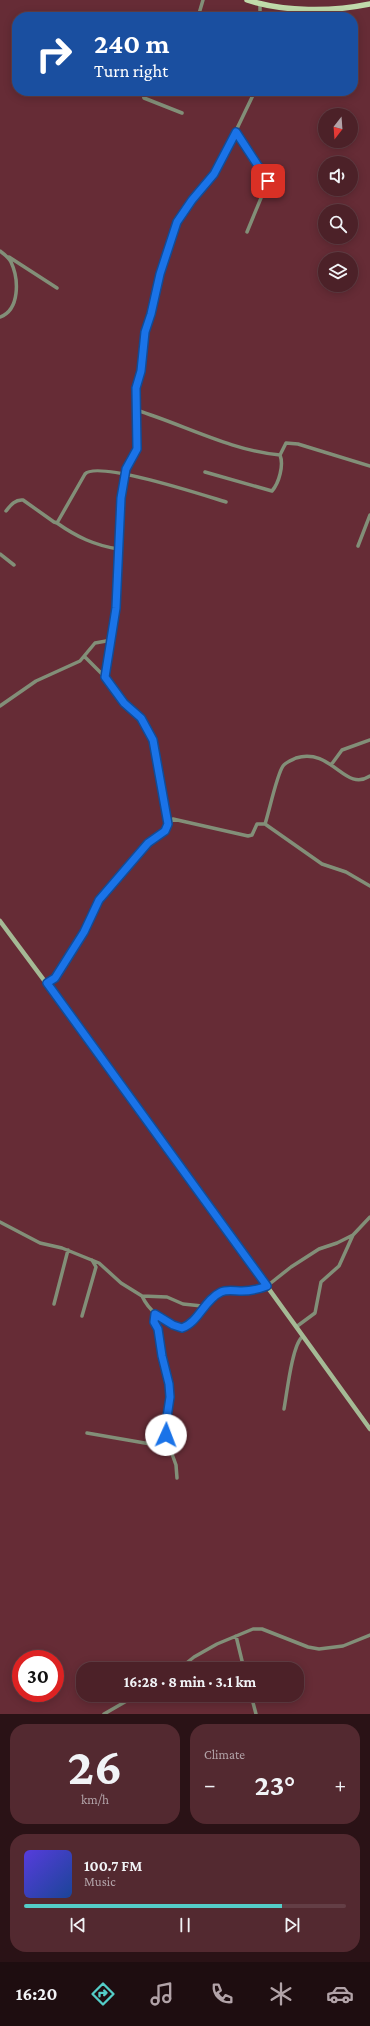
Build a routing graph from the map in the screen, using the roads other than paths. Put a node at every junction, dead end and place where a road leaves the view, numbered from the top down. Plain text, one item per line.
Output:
1 (203, 0) edge
2 (247, 0) edge
3 (260, 4) junction
4 (370, 4) edge
5 (199, 12) edge
6 (260, 12) edge
7 (143, 96) edge
8 (253, 96) edge
9 (182, 113) dead end
10 (236, 132) junction
11 (247, 232) dead end
12 (0, 251) edge
13 (57, 288) dead end
14 (0, 318) edge
15 (136, 410) junction
16 (280, 454) junction
17 (370, 466) edge
18 (205, 472) dead end
19 (125, 473) junction
20 (226, 502) dead end
21 (6, 511) dead end
22 (370, 515) edge
23 (57, 523) junction
24 (358, 546) dead end
25 (118, 549) junction
26 (0, 554) edge
27 (14, 565) dead end
28 (112, 640) junction
29 (85, 657) junction
30 (105, 677) junction
31 (0, 706) edge
32 (370, 740) edge
33 (331, 765) junction
34 (370, 776) edge
35 (168, 824) junction
36 (265, 824) junction
37 (370, 886) edge
38 (0, 921) edge
39 (47, 983) junction
40 (370, 1216) edge
41 (0, 1222) edge
42 (353, 1235) junction
43 (68, 1250) junction
44 (92, 1260) junction
45 (267, 1286) junction
46 (142, 1296) junction
47 (54, 1304) dead end
48 (206, 1304) junction
49 (155, 1314) junction
50 (82, 1316) dead end
51 (296, 1327) junction
52 (302, 1337) junction
53 (284, 1409) dead end
54 (370, 1429) edge
55 (87, 1432) dead end
56 (167, 1440) junction
57 (177, 1478) dead end
58 (370, 1635) edge
59 (236, 1636) junction
60 (188, 1662) edge
61 (242, 1662) edge
62 (125, 1702) edge
63 (253, 1702) edge
64 (104, 1714) edge
65 (256, 1714) edge

1 - 5 street
2 - 3 main road
3 - 4 main road
3 - 6 street
7 - 9 street
8 - 10 street
10 - 11 street
10 - 15 street
12 - 13 street
12 - 14 street
15 - 16 street
15 - 19 street
16 - 17 street
16 - 18 street
19 - 20 street
19 - 23 street
19 - 25 street
21 - 23 street
22 - 24 street
23 - 25 street
25 - 28 street
26 - 27 street
28 - 29 street
28 - 30 street
29 - 30 street
29 - 31 street
30 - 35 street
32 - 33 street
33 - 34 street
33 - 36 street
35 - 36 street
35 - 39 street
36 - 37 street
38 - 39 street
39 - 45 street
40 - 42 street
41 - 43 street
42 - 45 street
42 - 51 street
43 - 44 street
43 - 47 street
44 - 46 street
44 - 50 street
45 - 48 street
45 - 51 street
46 - 48 street
46 - 49 street
48 - 49 street
49 - 56 street
51 - 52 street
52 - 53 street
52 - 54 street
55 - 56 street
56 - 57 street
58 - 59 street
59 - 60 street
59 - 61 street
62 - 64 street
63 - 65 street

